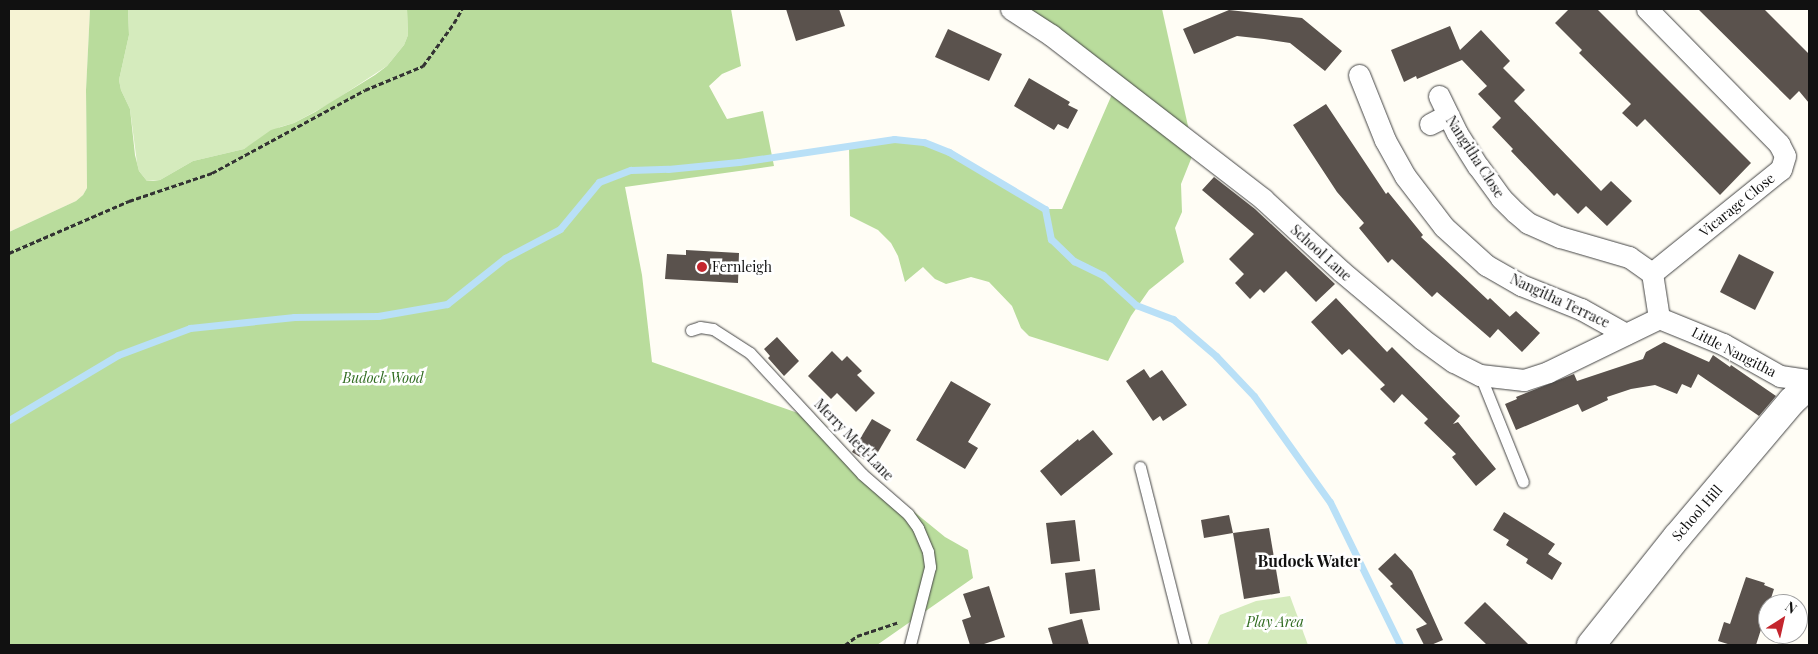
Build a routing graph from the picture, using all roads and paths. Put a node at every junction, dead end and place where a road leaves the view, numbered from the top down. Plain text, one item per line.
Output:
1 (462, 9) edge
2 (1012, 9) edge
3 (1647, 9) edge
4 (1359, 76) dead end
5 (1439, 112) dead end
6 (9, 254) edge
7 (1652, 273) junction
8 (1659, 318) junction
9 (691, 330) dead end
10 (1626, 334) junction
11 (1480, 374) junction
12 (1809, 380) edge
13 (1809, 385) edge
14 (1140, 467) dead end
15 (1523, 482) dead end
16 (918, 616) junction
17 (846, 645) edge
18 (910, 645) edge
19 (1185, 645) edge
20 (1591, 645) edge

1 - 6 path
2 - 11 street, School Lane
3 - 7 street, Vicarage Close
4 - 10 street, Nangitha Terrace
5 - 7 street, Nangitha Close
7 - 8 street
8 - 10 street, School Lane
8 - 12 street, Little Nangitha
9 - 16 lane, Merry Meet Lane
10 - 11 street, School Lane
11 - 15 lane
13 - 20 street, School Hill
14 - 19 lane
16 - 17 path
16 - 18 lane, Merry Meet Lane

